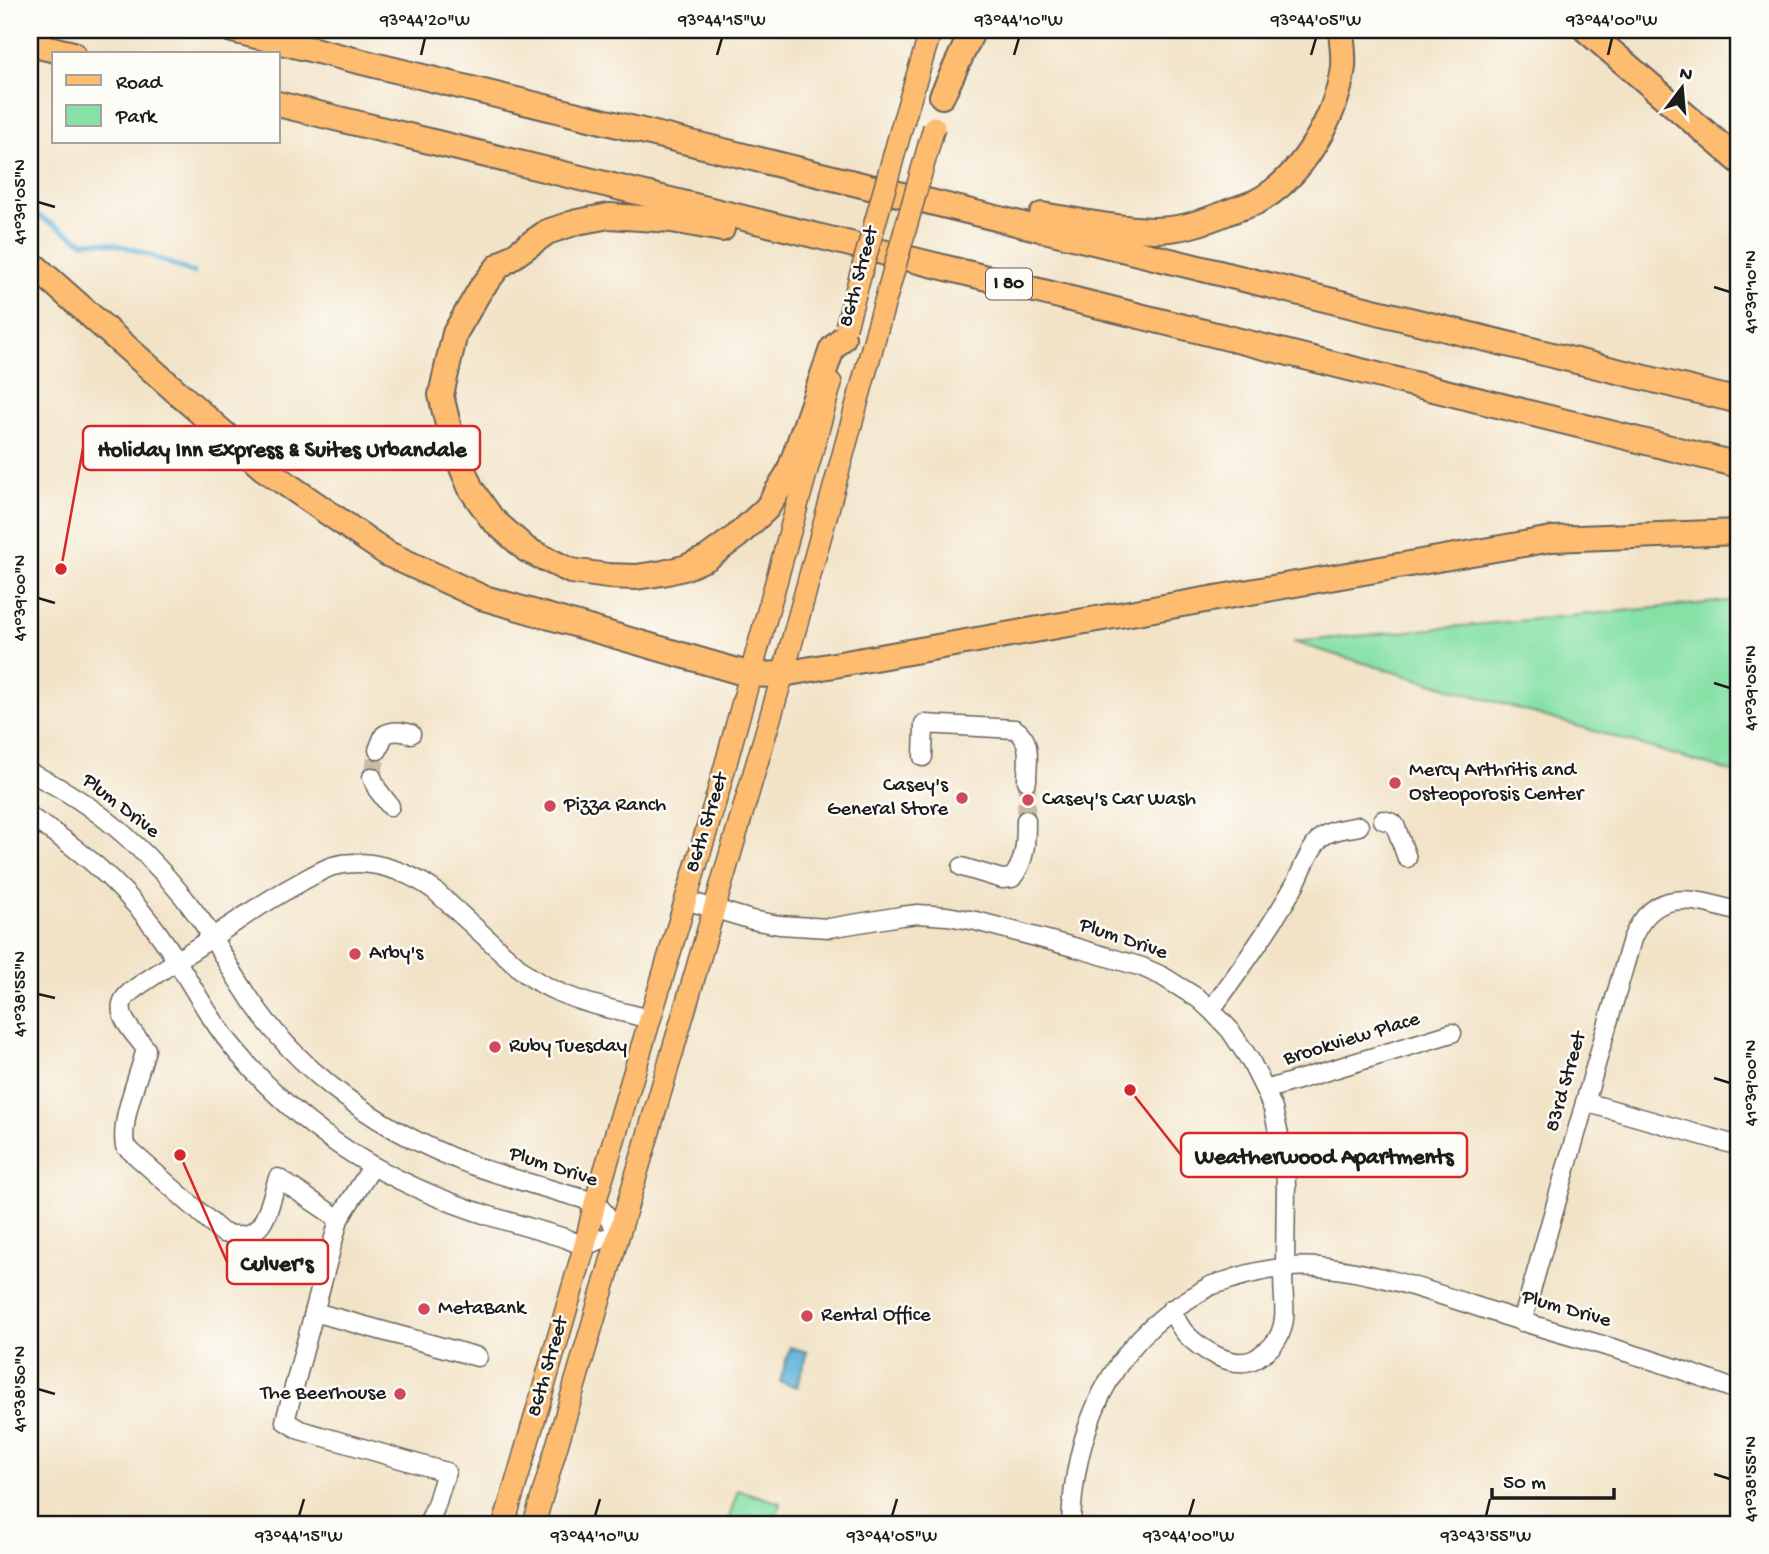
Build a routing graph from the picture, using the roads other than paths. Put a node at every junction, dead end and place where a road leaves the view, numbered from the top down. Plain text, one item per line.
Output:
1 (232, 30) edge
2 (931, 30) edge
3 (963, 30) edge
4 (973, 30) edge
5 (1341, 30) edge
6 (1586, 30) edge
7 (30, 44) edge
8 (64, 52) edge
9 (942, 96) junction
10 (280, 104) edge
11 (1739, 161) edge
12 (879, 189) junction
13 (30, 262) edge
14 (964, 273) junction
15 (845, 333) junction
16 (1739, 401) edge
17 (1739, 465) edge
18 (1739, 532) edge
19 (783, 674) junction
20 (751, 675) junction
21 (411, 734) dead end
22 (378, 750) tunnel mouth
23 (923, 757) dead end
24 (30, 773) edge
25 (372, 777) tunnel mouth
26 (1027, 780) tunnel mouth
27 (390, 806) dead end
28 (30, 817) edge
29 (1026, 820) tunnel mouth
30 (1383, 820) dead end
31 (1359, 826) dead end
32 (1407, 858) dead end
33 (962, 867) dead end
34 (685, 901) junction
35 (714, 909) junction
36 (1739, 912) edge
37 (212, 938) junction
38 (176, 961) junction
39 (1211, 1010) junction
40 (650, 1019) junction
41 (1452, 1033) dead end
42 (1265, 1090) junction
43 (1585, 1102) junction
44 (1739, 1146) edge
45 (372, 1167) junction
46 (595, 1203) junction
47 (339, 1219) junction
48 (620, 1233) junction
49 (585, 1245) junction
50 (1284, 1269) junction
51 (1171, 1309) junction
52 (314, 1312) junction
53 (1522, 1322) junction
54 (478, 1357) dead end
55 (1739, 1391) edge
56 (428, 1524) edge
57 (504, 1524) edge
58 (534, 1524) edge
59 (1071, 1524) edge

1 - 12 highway
2 - 15 main road, 86th Street, bridge
3 - 9 main road, 86th Street
4 - 9 highway
5 - 12 highway
6 - 11 highway
7 - 8 highway
9 - 19 main road, 86th Street, bridge
10 - 14 highway, I 80
12 - 16 highway
13 - 20 highway
14 - 15 highway
14 - 17 highway, I 80
15 - 20 main road, 86th Street
18 - 19 highway
19 - 20 highway
19 - 35 main road, 86th Street
20 - 34 main road, 86th Street
21 - 22 street
23 - 26 street
24 - 37 street, Plum Drive
25 - 27 street
28 - 38 street
29 - 33 street
30 - 32 street
31 - 39 street
34 - 35 street, Plum Drive
34 - 40 main road, 86th Street
35 - 39 street, Plum Drive
35 - 48 main road, 86th Street
36 - 43 street, 83rd Street
37 - 38 street
37 - 40 street
37 - 46 street, Plum Drive
38 - 45 street
38 - 47 street
39 - 42 street, Plum Drive
40 - 46 main road, 86th Street
41 - 42 street, Brookview Place
42 - 50 street, Plum Drive
43 - 44 street
43 - 53 street, 83rd Street
45 - 47 street
45 - 49 street
46 - 48 street, Plum Drive
46 - 49 main road, 86th Street
47 - 52 street
48 - 49 street
48 - 58 main road, 86th Street
49 - 57 main road, 86th Street
50 - 51 street
50 - 51 street
50 - 53 street, Plum Drive
51 - 59 street
52 - 54 street
52 - 56 street
53 - 55 street, Plum Drive

